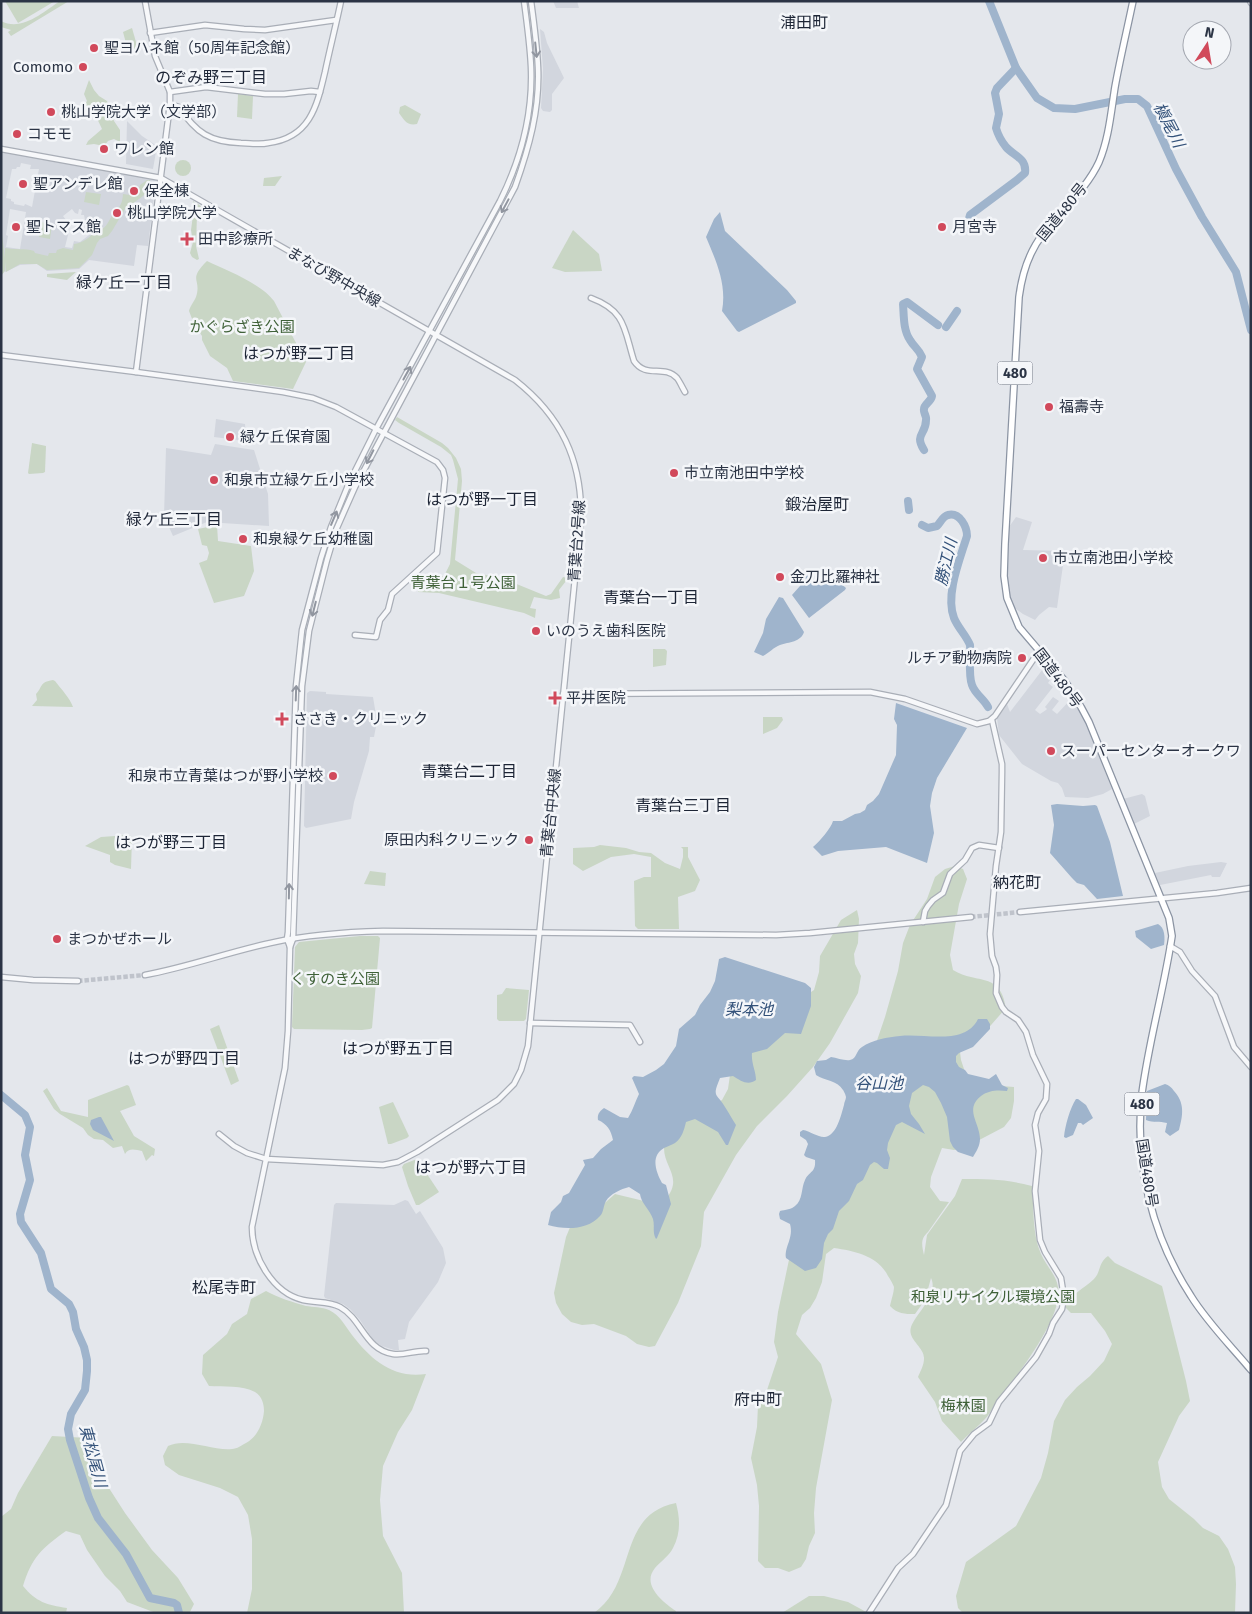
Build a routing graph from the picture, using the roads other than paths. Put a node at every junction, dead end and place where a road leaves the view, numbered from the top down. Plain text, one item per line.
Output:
1 (145, 1) edge
2 (341, 1) edge
3 (524, 1) edge
4 (531, 1) edge
5 (1132, 1) edge
6 (336, 20) junction
7 (150, 33) junction
8 (170, 92) junction
9 (320, 92) junction
10 (170, 104) junction
11 (1, 149) edge
12 (161, 178) junction
13 (591, 298) dead end
14 (430, 331) junction
15 (436, 334) junction
16 (1, 355) edge
17 (136, 372) junction
18 (685, 392) dead end
19 (376, 429) junction
20 (383, 432) junction
21 (355, 635) dead end
22 (1039, 652) junction
23 (563, 694) junction
24 (992, 720) junction
25 (999, 848) junction
26 (1251, 888) edge
27 (1161, 899) junction
28 (1020, 912) tunnel mouth
29 (971, 917) tunnel mouth
30 (923, 922) junction
31 (539, 932) junction
32 (290, 939) junction
33 (1170, 946) junction
34 (145, 975) tunnel mouth
35 (1, 977) edge
36 (78, 981) tunnel mouth
37 (530, 1023) junction
38 (640, 1042) dead end
39 (1251, 1067) edge
40 (219, 1134) dead end
41 (266, 1159) junction
42 (426, 1351) dead end
43 (1251, 1370) edge
44 (869, 1613) edge

1 - 7 street
2 - 6 street
3 - 14 street
4 -> 15 street
5 - 22 highway, 国道480号 / 480
6 - 7 street
6 - 9 street
7 - 8 street
8 - 9 street
8 - 10 street
9 - 10 street
10 - 12 street
11 - 12 street, まなび野中央線
12 - 14 street, まなび野中央線
12 - 17 street
13 - 18 street
14 - 15 street, まなび野中央線
19 -> 14 street
15 - 20 street
15 - 23 street, 青葉台2号線
16 - 17 street
17 - 19 street
19 - 20 street
32 -> 19 street
20 - 21 street
20 -> 32 street
22 - 24 street
22 - 27 highway, 国道480号 / 480
23 - 24 street
23 - 31 street, 青葉台中央線
24 - 25 street
25 - 30 street
25 - 44 street
26 - 27 street
27 - 28 street
27 - 33 highway, 国道480号 / 480
29 - 30 street
30 - 31 street
31 - 32 street
31 - 37 street, 青葉台中央線
32 - 34 street
32 - 41 street
33 - 39 street
33 - 43 highway, 国道480号 / 480
35 - 36 street
37 - 38 street
37 - 41 street, 青葉台中央線
40 - 41 street, 青葉台中央線
41 - 42 street

